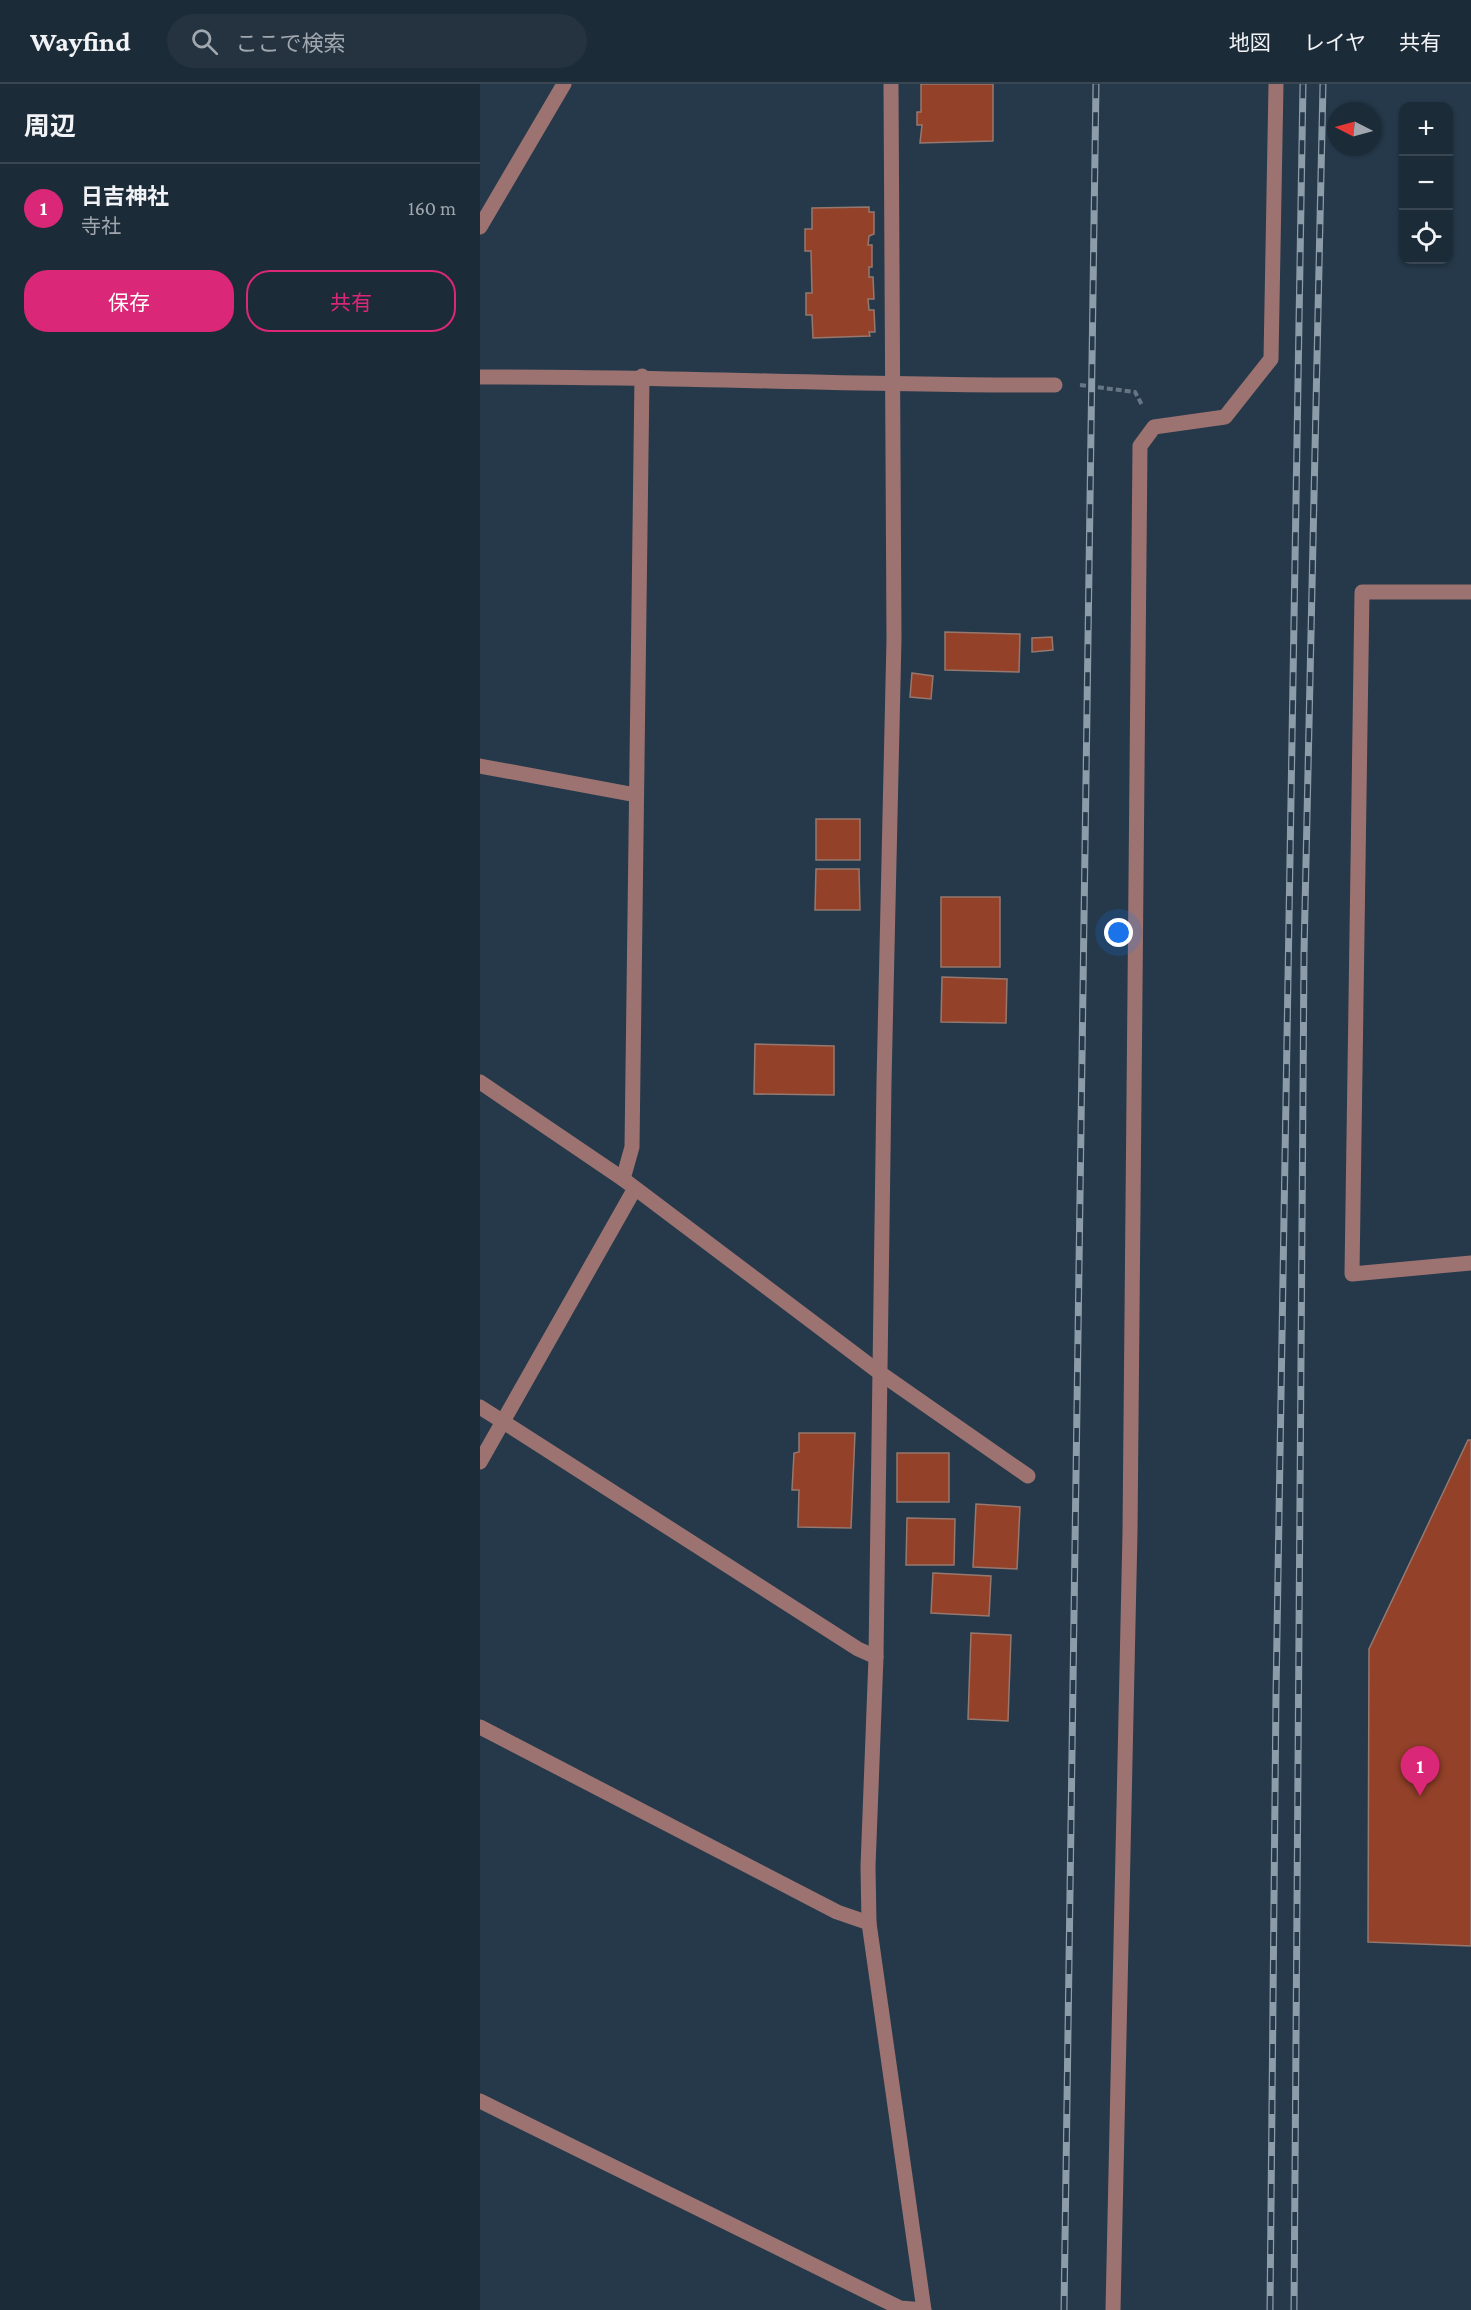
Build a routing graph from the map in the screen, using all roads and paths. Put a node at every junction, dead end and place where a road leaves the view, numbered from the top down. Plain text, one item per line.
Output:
1 (564, 84) edge
2 (891, 84) edge
3 (1276, 84) edge
4 (480, 227) edge
5 (642, 376) junction
6 (480, 377) edge
7 (1054, 385) joint
8 (894, 386) junction
9 (1154, 427) junction
10 (1471, 592) edge
11 (480, 766) edge
12 (636, 795) junction
13 (480, 1082) edge
14 (623, 1179) junction
15 (634, 1190) junction
16 (1471, 1263) edge
17 (880, 1373) junction
18 (480, 1407) edge
19 (502, 1421) junction
20 (480, 1462) edge
21 (1028, 1476) dead end
22 (876, 1657) junction
23 (480, 1727) edge
24 (869, 1923) junction
25 (480, 2101) edge
26 (924, 2310) edge
27 (1113, 2310) edge

1 - 4 street
2 - 8 street
3 - 9 street
5 - 6 street
5 - 8 street
5 - 12 street
7 - 8 street
7 - 9 path
8 - 17 street
9 - 27 street
10 - 16 street
11 - 12 street
12 - 14 street
13 - 14 street
14 - 15 street
15 - 17 street
15 - 19 street
17 - 21 street
17 - 22 street
18 - 19 street
19 - 20 street
19 - 22 street
22 - 24 street
23 - 24 street
24 - 26 street
25 - 26 street

